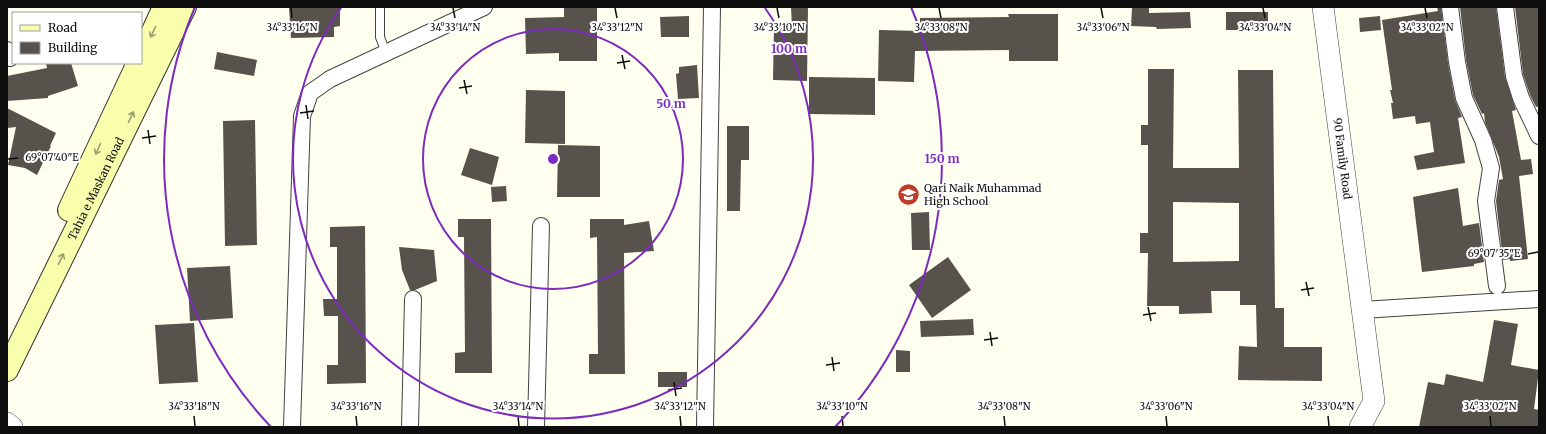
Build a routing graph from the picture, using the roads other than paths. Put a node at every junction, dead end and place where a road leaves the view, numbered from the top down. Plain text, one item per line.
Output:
1 (164, 7) edge
2 (185, 7) edge
3 (380, 7) edge
4 (484, 7) edge
5 (712, 7) edge
6 (1323, 7) edge
7 (1450, 7) edge
8 (1504, 7) edge
9 (386, 53) junction
10 (142, 55) edge
11 (138, 64) edge
12 (1539, 136) edge
13 (541, 226) dead end
14 (1497, 286) dead end
15 (413, 299) dead end
16 (1539, 299) edge
17 (1362, 310) junction
18 (7, 340) edge
19 (7, 370) edge
20 (7, 423) edge
21 (1364, 425) edge
22 (12, 427) edge
23 (292, 427) edge
24 (410, 427) edge
25 (536, 427) edge
26 (706, 427) edge

1 -> 10 main road
19 -> 2 main road, Tahia e Maskan Road
3 - 9 lane
4 - 9 street
5 - 26 street
6 - 17 street, 90 Family Road
7 - 14 street
8 - 12 street
9 - 23 street
11 -> 18 main road, Tahia e Maskan Road
13 - 25 street
15 - 24 street
16 - 17 street
17 - 21 street, 90 Family Road
20 - 22 street

